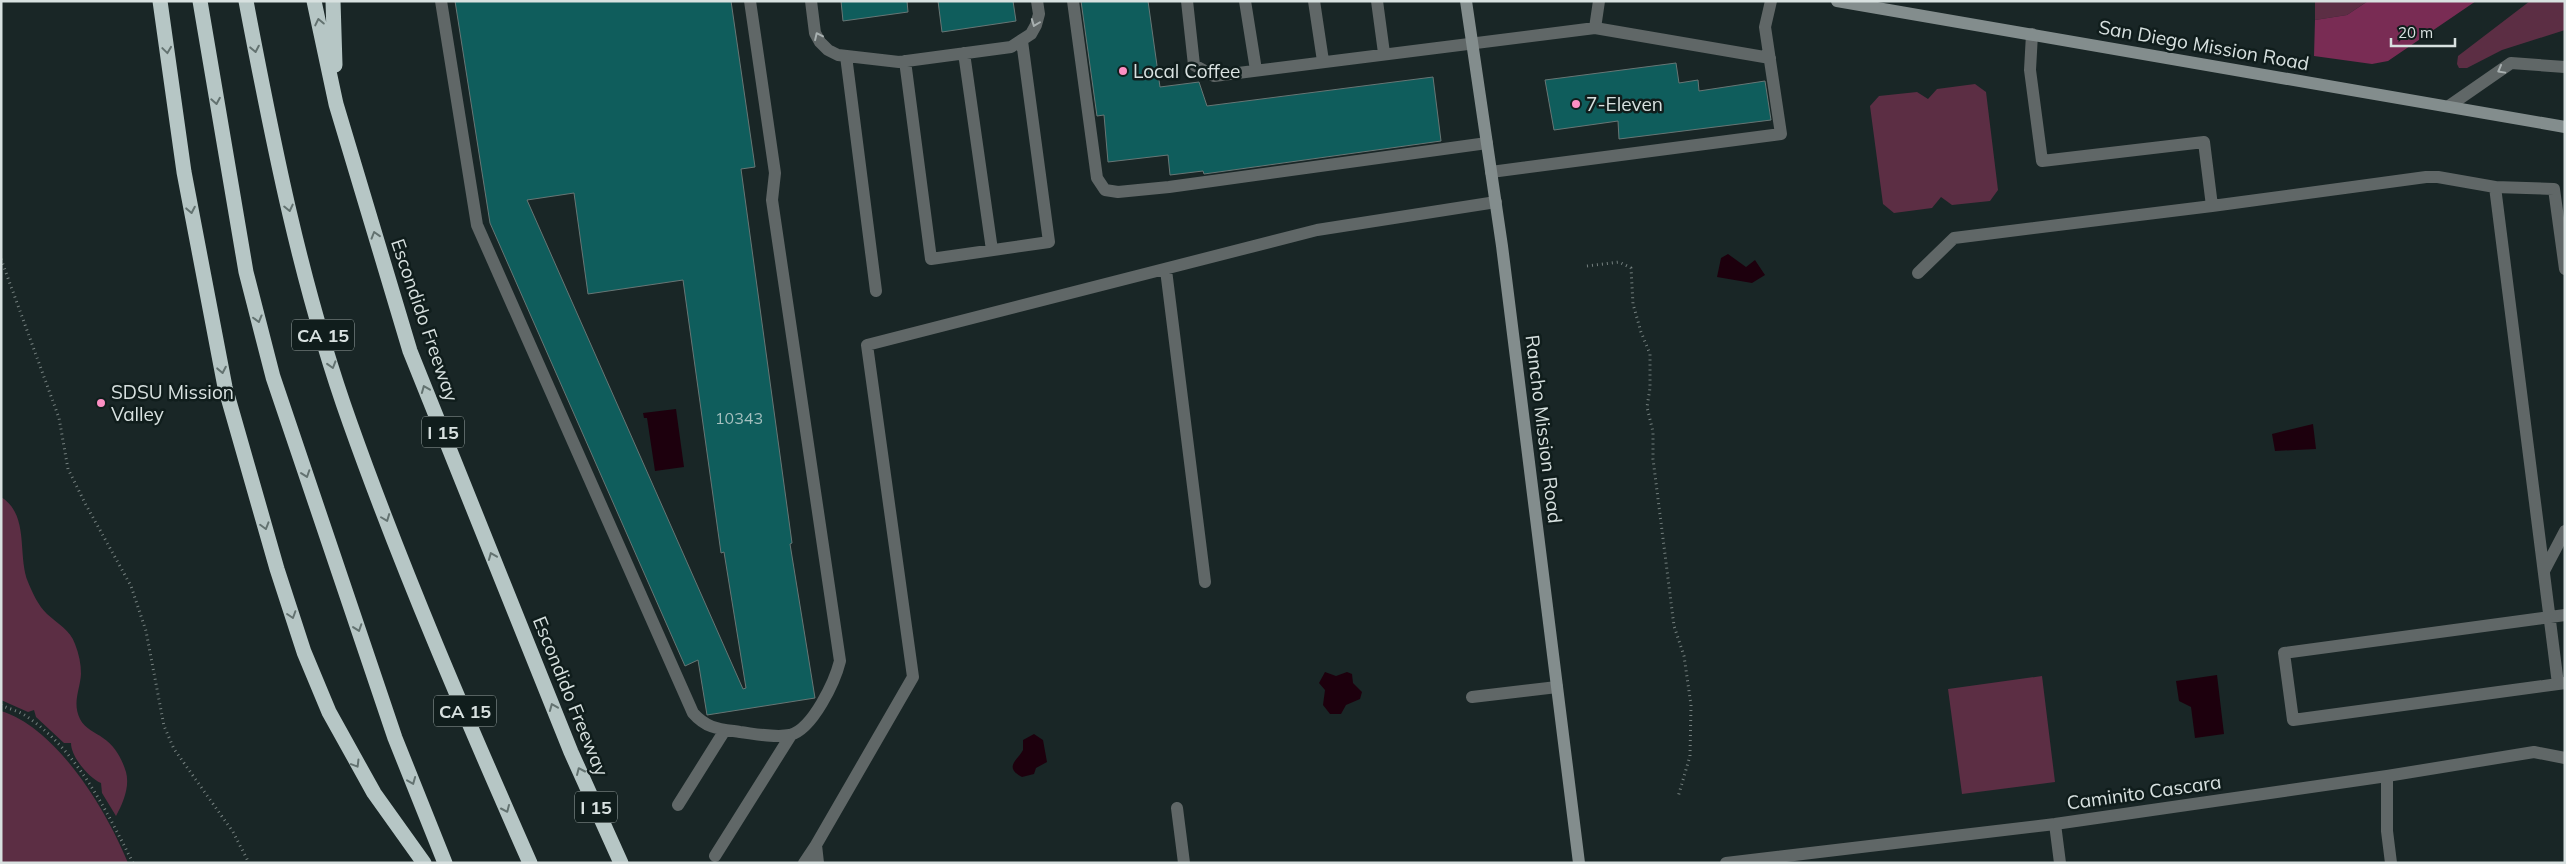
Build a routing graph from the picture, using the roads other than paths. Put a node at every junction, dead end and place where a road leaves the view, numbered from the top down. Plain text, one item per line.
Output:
1 (160, 1) edge
2 (200, 1) edge
3 (246, 1) edge
4 (314, 1) edge
5 (333, 1) edge
6 (441, 1) edge
7 (750, 1) edge
8 (811, 1) edge
9 (1037, 1) edge
10 (1072, 1) edge
11 (1187, 1) edge
12 (1245, 1) edge
13 (1314, 1) edge
14 (1377, 1) edge
15 (1466, 1) edge
16 (1599, 1) edge
17 (1771, 1) edge
18 (1837, 1) edge
19 (1595, 28) junction
20 (2032, 34) junction
21 (1022, 41) junction
22 (1471, 42) junction
23 (964, 53) junction
24 (1384, 53) junction
25 (846, 56) junction
26 (1770, 58) junction
27 (905, 61) junction
28 (1324, 62) junction
29 (2565, 67) edge
30 (1256, 70) junction
31 (336, 104) junction
32 (2449, 106) junction
33 (2565, 127) edge
34 (1487, 143) junction
35 (1491, 172) junction
36 (2495, 187) junction
37 (1496, 202) junction
38 (2212, 206) junction
39 (992, 250) junction
40 (2565, 269) edge
41 (1166, 270) junction
42 (1918, 273) dead end
43 (876, 291) dead end
44 (2565, 532) edge
45 (2544, 571) junction
46 (1205, 582) dead end
47 (2565, 615) edge
48 (2550, 618) junction
49 (2561, 683) edge
50 (1557, 687) junction
51 (1472, 697) dead end
52 (725, 730) junction
53 (791, 735) junction
54 (2565, 758) edge
55 (2387, 776) junction
56 (678, 805) dead end
57 (1177, 808) dead end
58 (2055, 824) junction
59 (433, 832) junction
60 (816, 845) junction
61 (715, 856) dead end
62 (1786, 859) edge
63 (424, 863) edge
64 (440, 863) edge
65 (445, 863) edge
66 (530, 863) edge
67 (621, 863) edge
68 (804, 863) edge
69 (818, 863) edge
70 (1184, 863) edge
71 (1579, 863) edge
72 (1726, 863) edge
73 (2060, 863) edge
74 (2391, 863) edge

1 -> 63 highway
2 -> 59 highway
3 -> 66 highway, CA 15
31 -> 4 highway, Escondido Freeway / I 15
5 - 31 highway
6 - 52 street
7 - 53 street
25 -> 8 street
9 -> 21 street
10 - 34 street
11 - 30 street
12 - 30 street
13 - 28 street
14 - 24 street
15 - 22 main road, Rancho Mission Road
16 - 19 street
17 - 26 street
18 - 20 main road, San Diego Mission Road
19 - 22 street
19 - 26 street
20 - 32 main road, San Diego Mission Road
20 - 38 street
21 - 23 street
21 - 39 street
22 - 24 street
22 - 34 main road, Rancho Mission Road
23 - 27 street
23 - 39 street
24 - 28 street
25 - 27 street
25 - 43 street
26 - 35 street
27 - 39 street
28 - 30 street
29 -> 32 street
67 -> 31 highway, Escondido Freeway / I 15
32 - 33 main road, San Diego Mission Road
34 - 35 main road, Rancho Mission Road
35 - 37 main road, Rancho Mission Road
36 - 38 street
36 - 40 street
36 - 45 street
37 - 41 street
37 - 50 main road, Rancho Mission Road
38 - 42 street
41 - 46 street
41 - 60 street
44 - 45 street
45 - 48 street
47 - 48 street
48 - 49 street
48 - 49 street
50 - 51 street
50 - 71 main road, Rancho Mission Road
52 - 53 street
52 - 56 street
53 - 61 street
54 - 55 street, Caminito Cascara
55 - 58 street, Caminito Cascara
55 - 74 street
57 - 70 street
58 - 62 street, Caminito Cascara
58 - 73 street
59 - 64 highway
59 - 65 highway
60 - 68 street
60 - 69 street
62 - 72 street, Caminito Cascara

